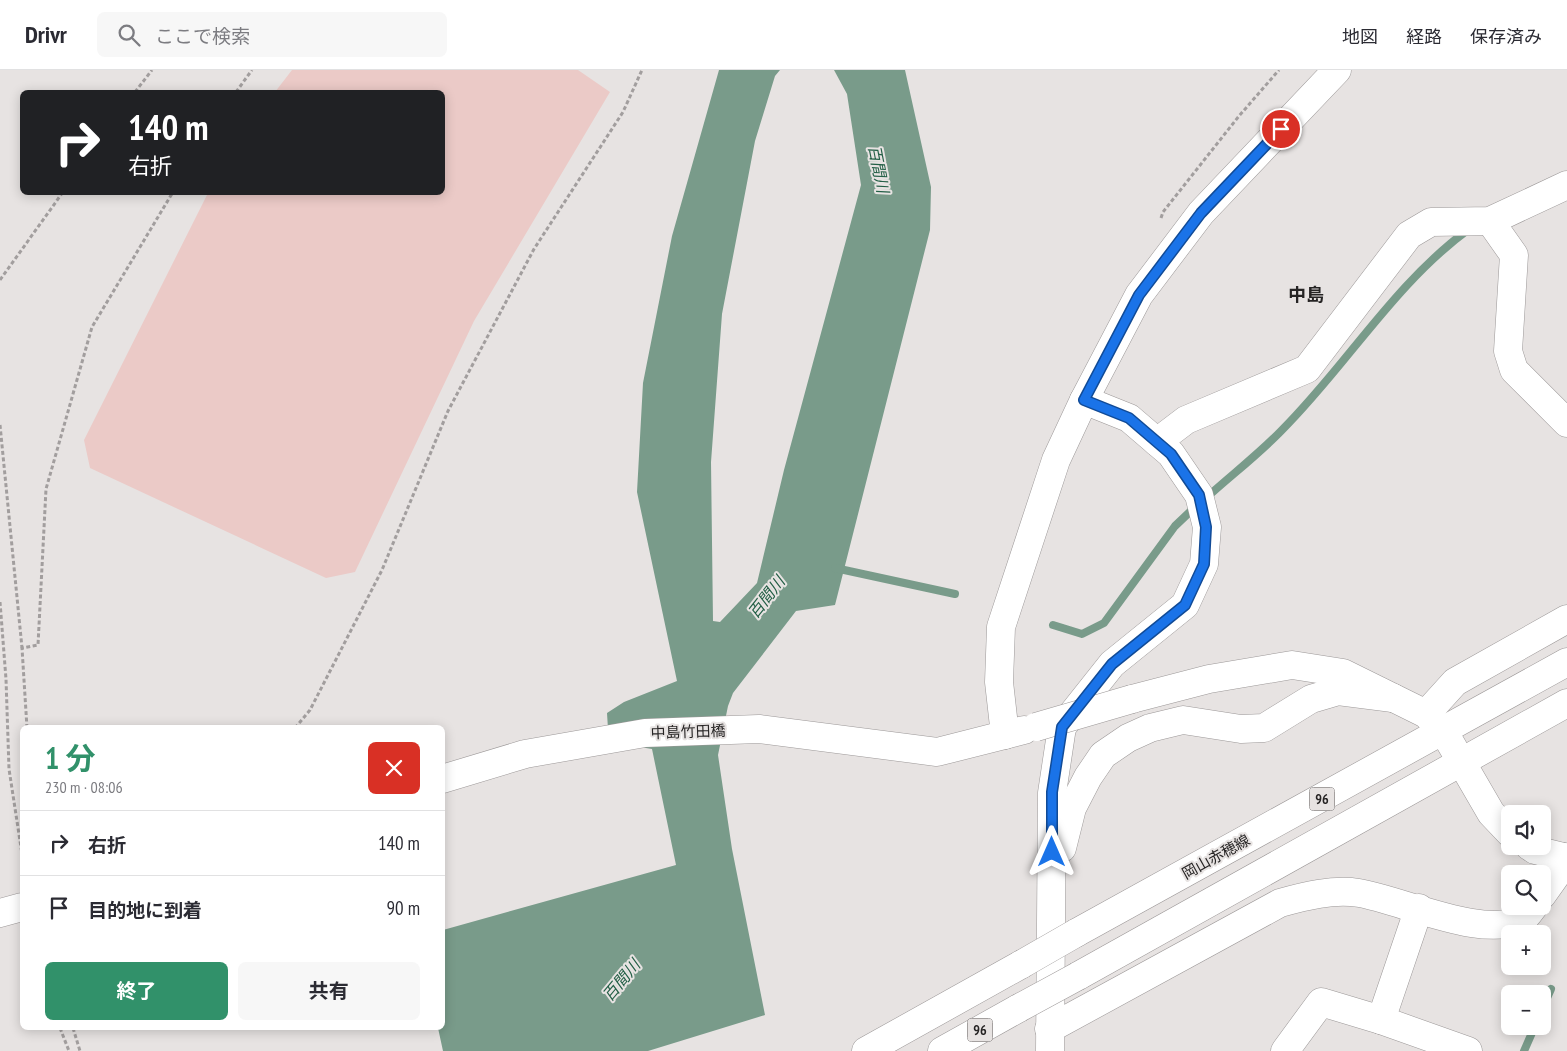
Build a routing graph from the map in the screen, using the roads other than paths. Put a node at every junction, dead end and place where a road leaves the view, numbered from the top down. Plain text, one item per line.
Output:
1 (1337, 70) edge
2 (1567, 185) edge
3 (1490, 221) junction
4 (1084, 400) junction
5 (1567, 423) edge
6 (1164, 448) junction
7 (1567, 620) edge
8 (1567, 662) edge
9 (1393, 698) junction
10 (1567, 703) edge
11 (1435, 723) junction
12 (1005, 735) junction
13 (1461, 761) junction
14 (445, 778) edge
15 (1501, 824) edge
16 (1551, 854) edge
17 (1566, 858) edge
18 (1551, 882) edge
19 (1052, 891) junction
20 (20, 907) edge
21 (1419, 908) junction
22 (0, 913) edge
23 (1526, 915) edge
24 (1381, 1020) junction
25 (1049, 1040) edge
26 (866, 1051) edge
27 (942, 1051) edge
28 (1285, 1051) edge
29 (1468, 1051) edge

1 - 4 street
2 - 3 street
3 - 5 street
3 - 6 street
4 - 6 street
4 - 12 street
6 - 19 street
7 - 11 street
8 - 11 street, 岡山赤穂線 / 96
9 - 11 street
9 - 12 street, bridge
9 - 19 street
10 - 13 street, 96
11 - 13 street
11 - 26 street, 岡山赤穂線 / 96, bridge
12 - 14 street, 中島竹田橋
13 - 15 street
13 - 27 street, 96, bridge
16 - 17 street
17 - 18 street
19 - 25 street
20 - 22 street
21 - 23 street
21 - 24 street
21 - 25 street
24 - 28 street
24 - 29 street

